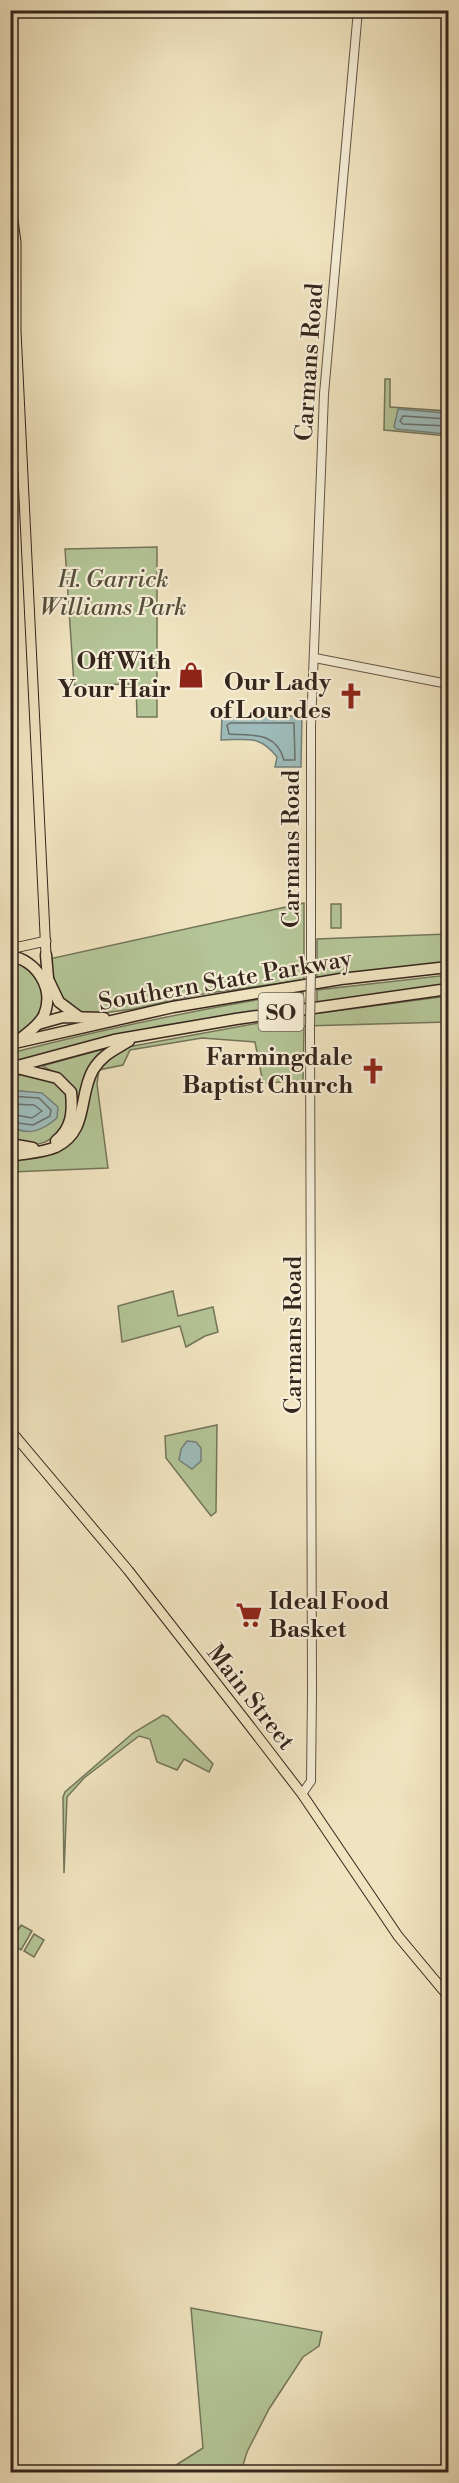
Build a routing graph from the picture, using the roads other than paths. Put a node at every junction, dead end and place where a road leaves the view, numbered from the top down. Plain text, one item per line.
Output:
1 (358, 10) edge
2 (10, 199) edge
3 (315, 658) junction
4 (448, 684) edge
5 (46, 941) junction
6 (10, 949) edge
7 (46, 955) joint
8 (10, 956) edge
9 (448, 967) edge
10 (48, 978) junction
11 (448, 989) edge
12 (79, 1017) junction
13 (116, 1018) junction
14 (38, 1023) junction
15 (137, 1036) junction
16 (12, 1044) edge
17 (12, 1068) edge
18 (10, 1144) edge
19 (10, 1156) edge
20 (10, 1430) edge
21 (302, 1794) junction
22 (448, 1996) edge

1 - 3 street, Carmans Road
2 - 5 main road
3 - 4 street
3 - 21 street, Carmans Road, bridge
5 - 6 main road
5 - 7 main road
6 - 10 highway
7 - 10 highway
8 - 14 highway
9 - 13 highway, Southern State Parkway / SO
10 - 12 highway
11 - 15 highway, Southern State Parkway / SO
12 - 13 highway
12 - 14 highway
13 - 16 highway, Southern State Parkway / SO
14 - 16 highway
15 - 17 highway, Southern State Parkway / SO
15 - 19 highway
17 - 18 highway
20 - 21 main road, Main Street
21 - 22 main road, Main Street

